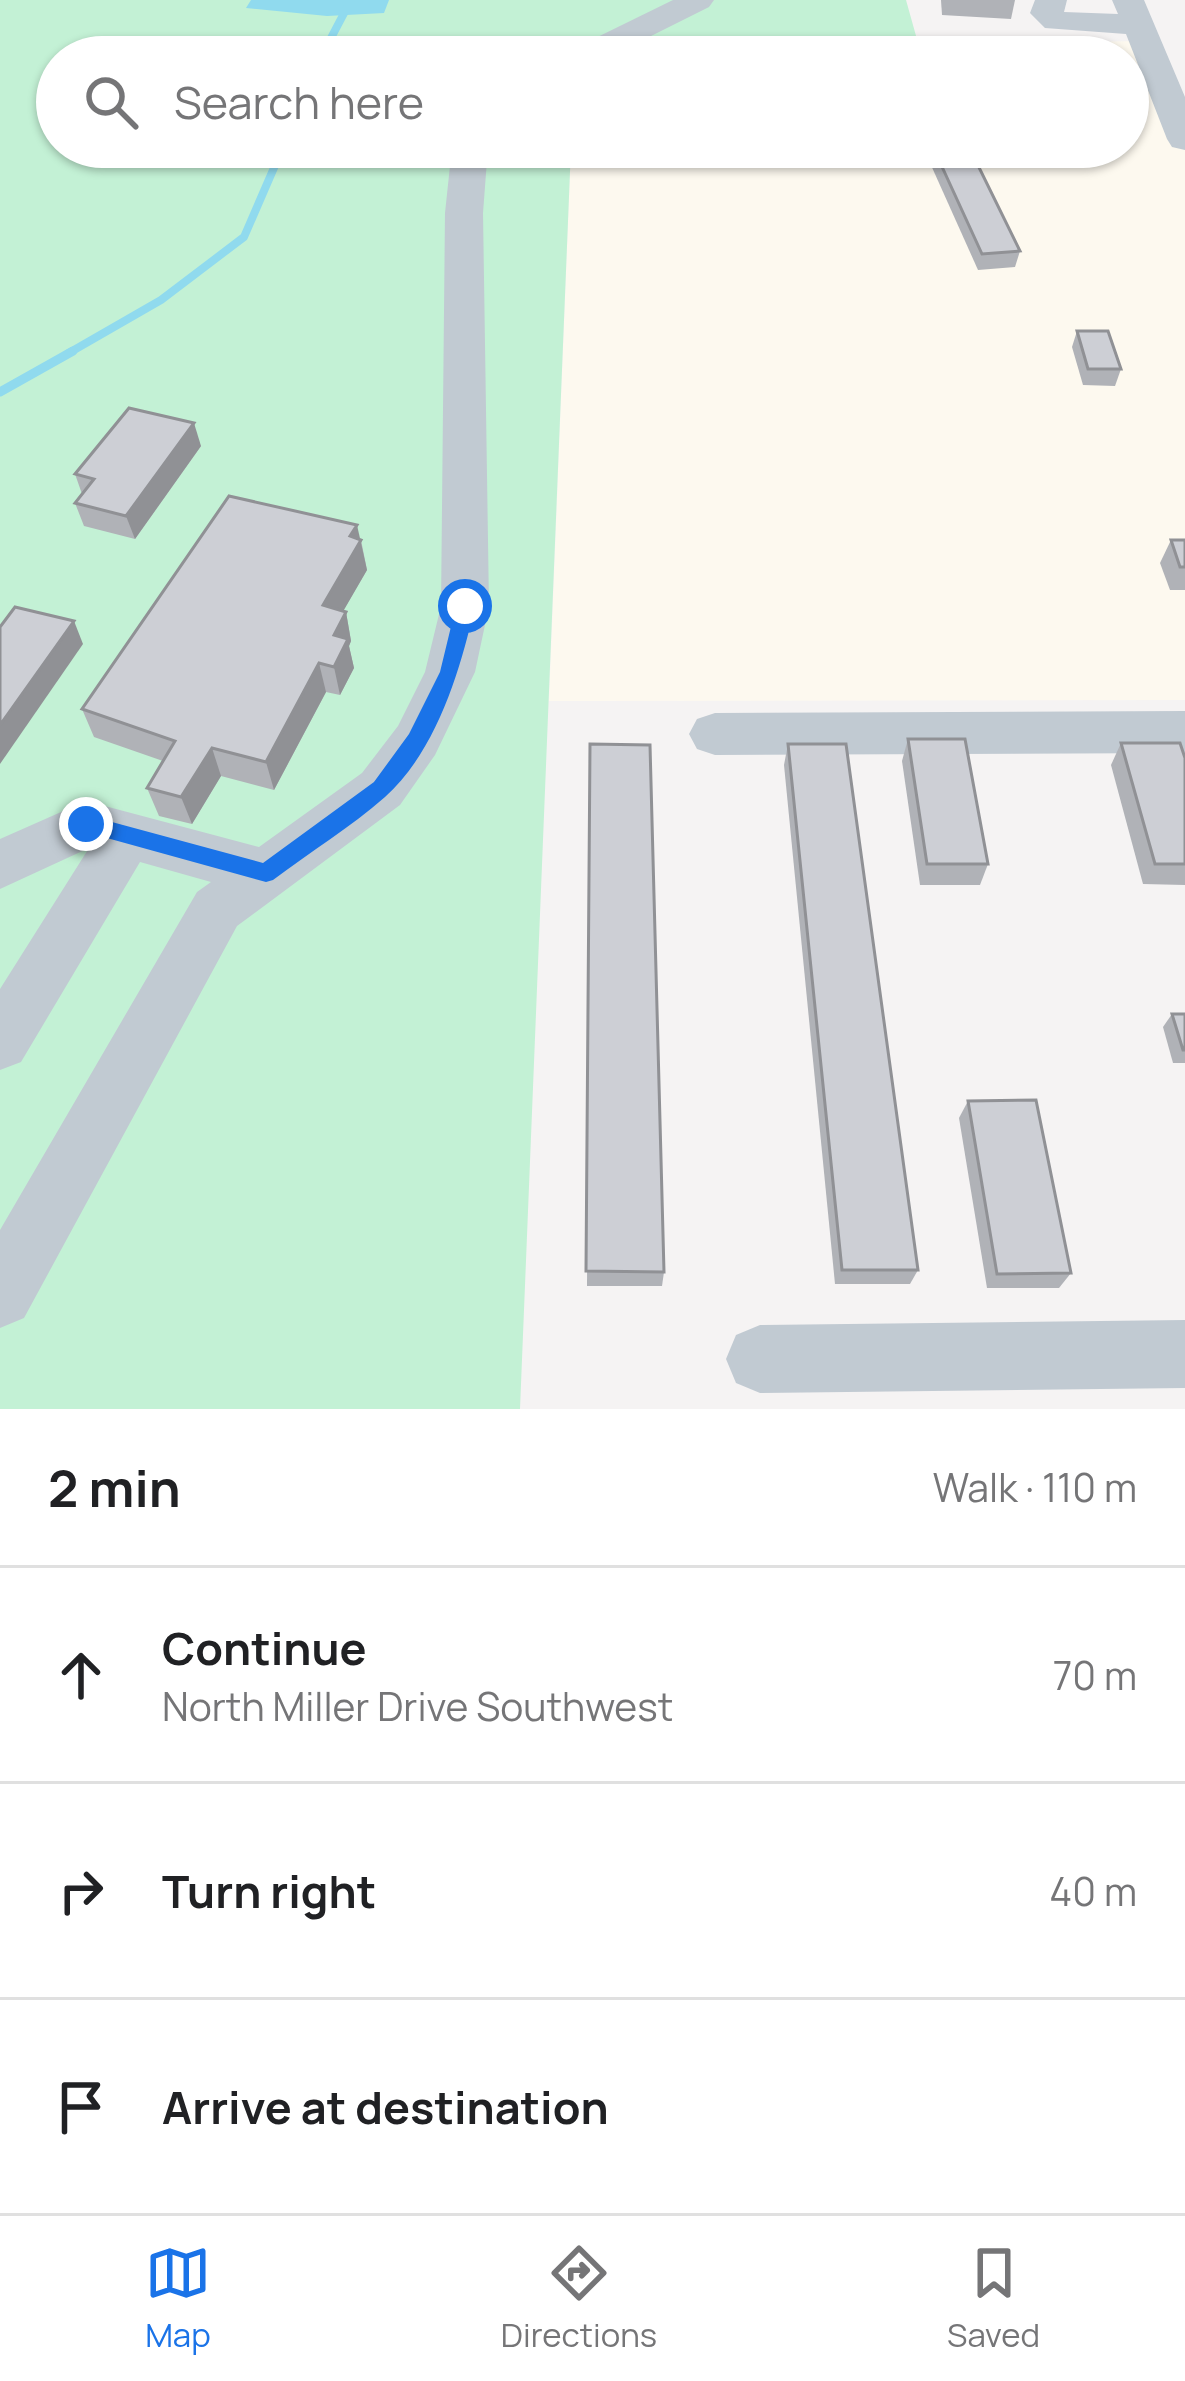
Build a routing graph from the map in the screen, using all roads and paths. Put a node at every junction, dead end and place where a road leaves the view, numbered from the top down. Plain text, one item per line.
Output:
1 (698, 0) edge
2 (1051, 0) edge
3 (1133, 12) edge
4 (625, 36) edge
5 (1149, 51) edge
6 (1185, 140) edge
7 (468, 168) edge
8 (1185, 732) edge
9 (716, 734) dead end
10 (127, 835) junction
11 (0, 866) edge
12 (266, 873) junction
13 (0, 1042) edge
14 (0, 1294) edge
15 (1185, 1354) edge
16 (760, 1359) dead end

1 - 4 street
2 - 3 street
5 - 6 street
7 - 12 street
8 - 9 street
10 - 11 street
10 - 12 street
10 - 13 street
12 - 14 street
15 - 16 street

